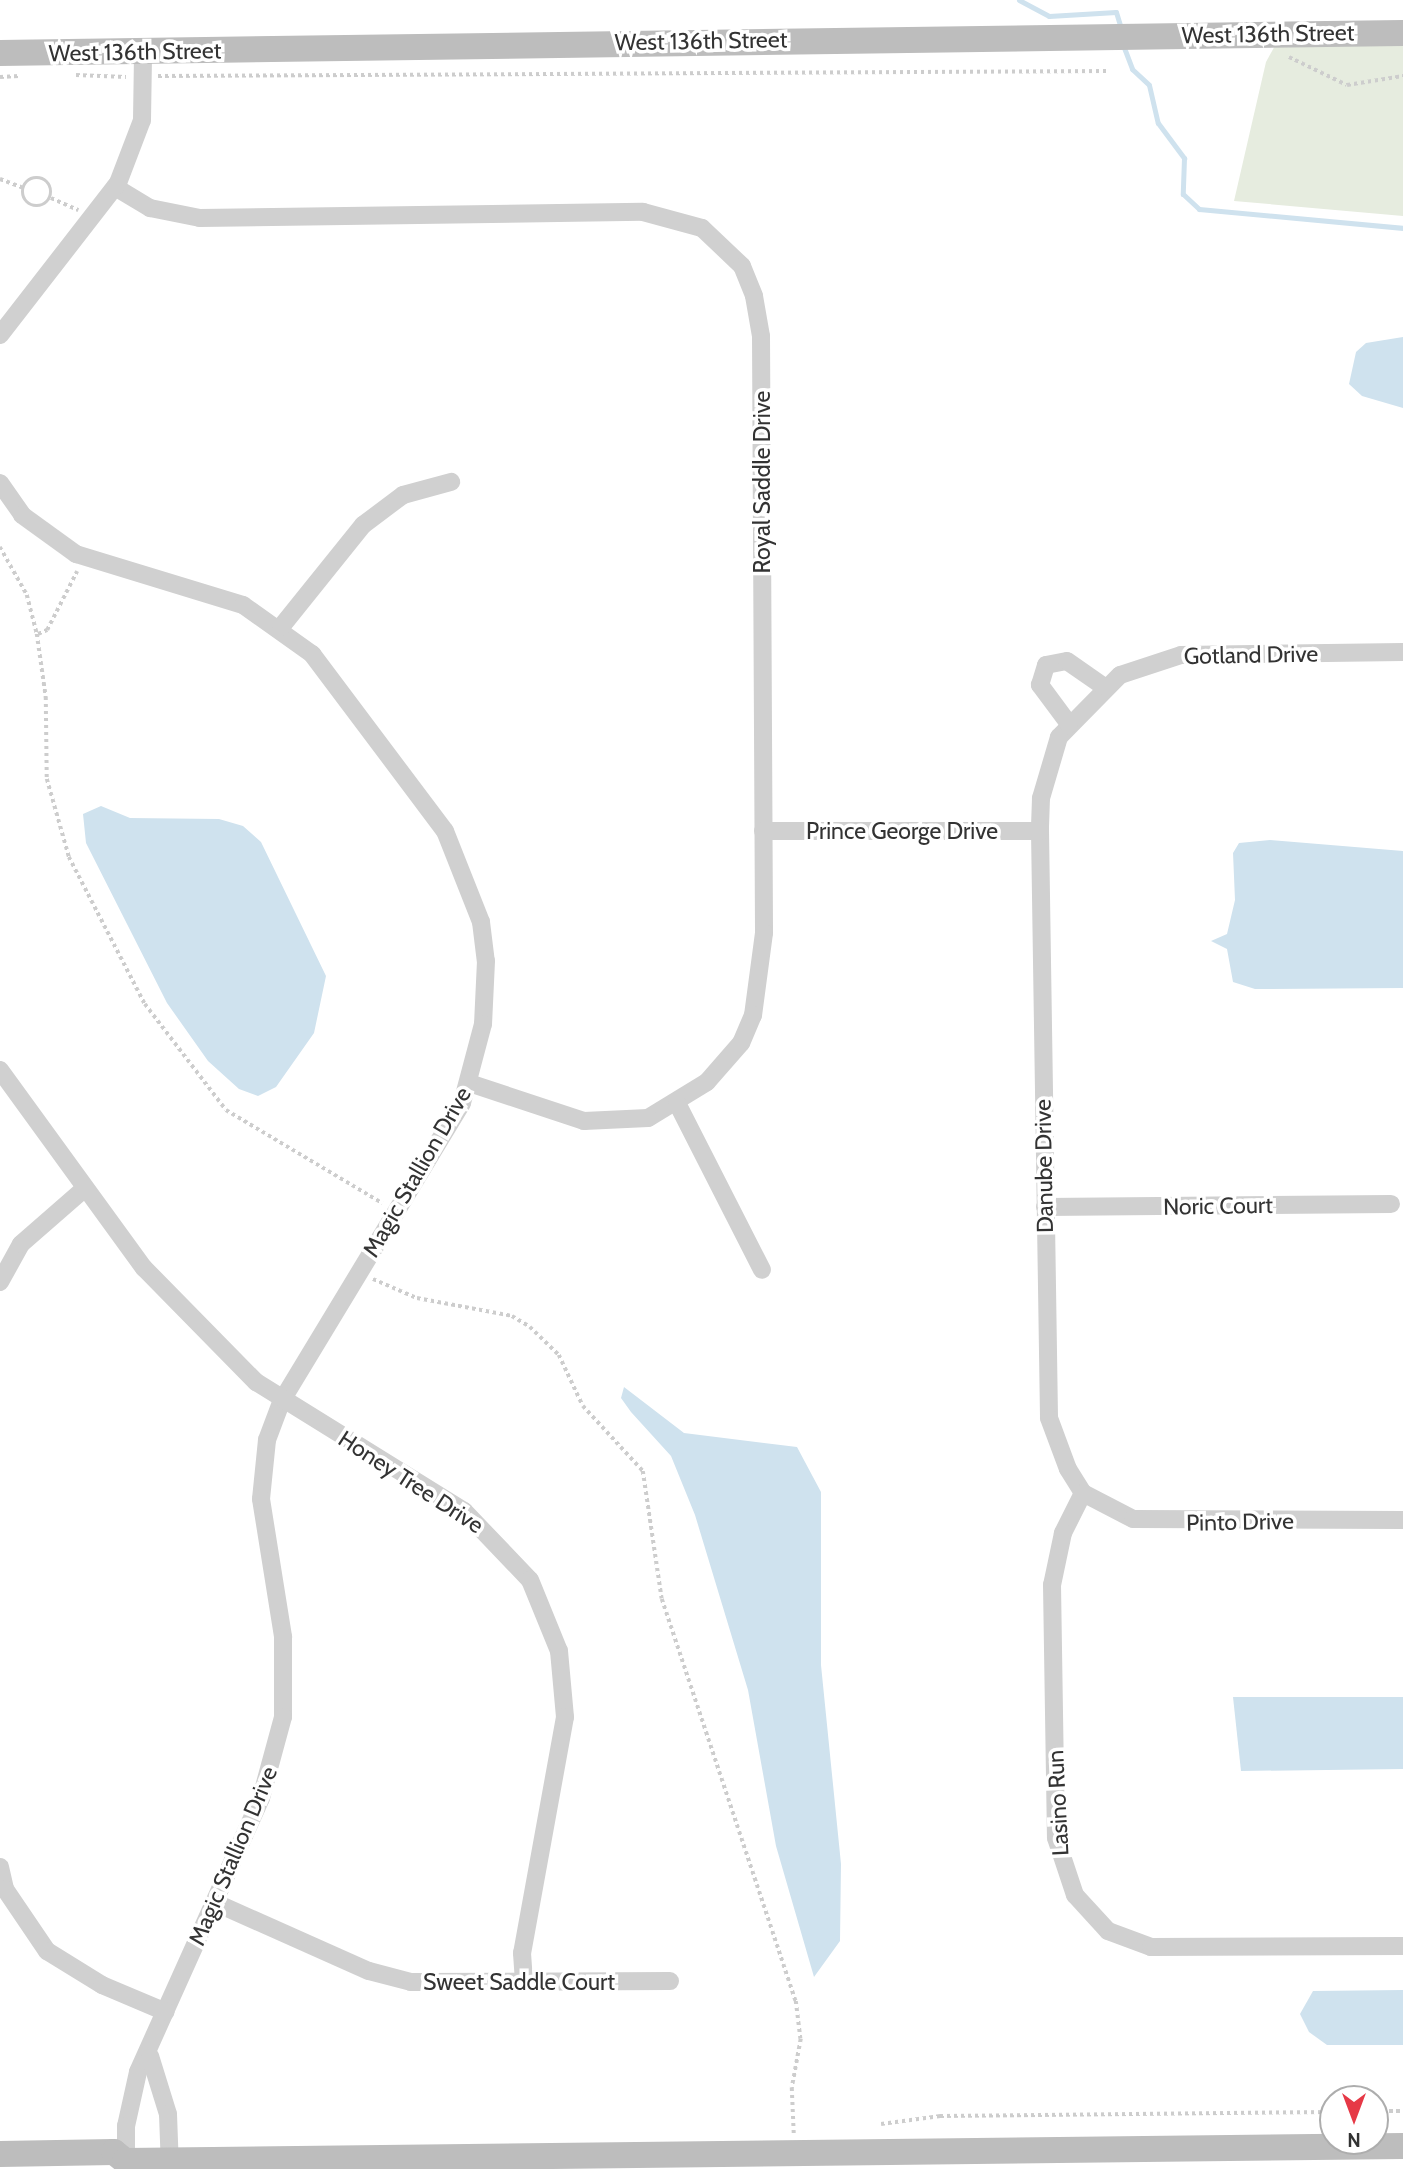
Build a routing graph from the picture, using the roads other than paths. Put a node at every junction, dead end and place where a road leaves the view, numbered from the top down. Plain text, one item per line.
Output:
1 (1403, 33) edge
2 (0, 53) edge
3 (143, 64) junction
4 (115, 187) junction
5 (0, 335) edge
6 (451, 482) dead end
7 (0, 483) edge
8 (281, 627) junction
9 (1403, 652) edge
10 (1103, 686) junction
11 (1069, 724) junction
12 (763, 831) junction
13 (1040, 831) junction
14 (0, 1070) edge
15 (469, 1083) junction
16 (677, 1103) junction
17 (84, 1189) junction
18 (1391, 1204) dead end
19 (1045, 1207) junction
20 (762, 1270) dead end
21 (0, 1282) edge
22 (282, 1400) junction
23 (1083, 1493) junction
24 (1403, 1520) edge
25 (0, 1867) edge
26 (216, 1903) junction
27 (1403, 1947) edge
28 (670, 1981) dead end
29 (524, 1982) junction
30 (166, 2012) junction
31 (150, 2056) junction
32 (1403, 2146) edge
33 (0, 2154) edge
34 (170, 2164) edge
35 (122, 2166) edge

1 - 3 street, West 136th Street
2 - 3 street, West 136th Street
3 - 4 street
4 - 5 street
4 - 12 street, Royal Saddle Drive
6 - 8 street
7 - 8 street, Magic Stallion Drive
8 - 15 street, Magic Stallion Drive
9 - 10 street, Gotland Drive
10 - 11 street, Gotland Drive
10 - 11 street
11 - 13 street, Gotland Drive
12 - 13 street, Prince George Drive
12 - 16 street, Royal Saddle Drive
13 - 19 street, Danube Drive
14 - 17 street, Honey Tree Drive
15 - 16 street, Royal Saddle Drive
15 - 22 street, Magic Stallion Drive
16 - 20 street
17 - 21 street
17 - 22 street, Honey Tree Drive
18 - 19 street, Noric Court
19 - 23 street, Danube Drive
22 - 26 street, Magic Stallion Drive
22 - 29 street, Honey Tree Drive
23 - 24 street, Pinto Drive
23 - 27 street, Lasino Run
25 - 30 street
26 - 29 street, Sweet Saddle Court
26 - 30 street, Magic Stallion Drive
28 - 29 street, Sweet Saddle Court
30 - 31 street, Magic Stallion Drive
31 - 34 street
31 - 35 street, Magic Stallion Drive
32 - 34 street
33 - 35 street
34 - 35 street

